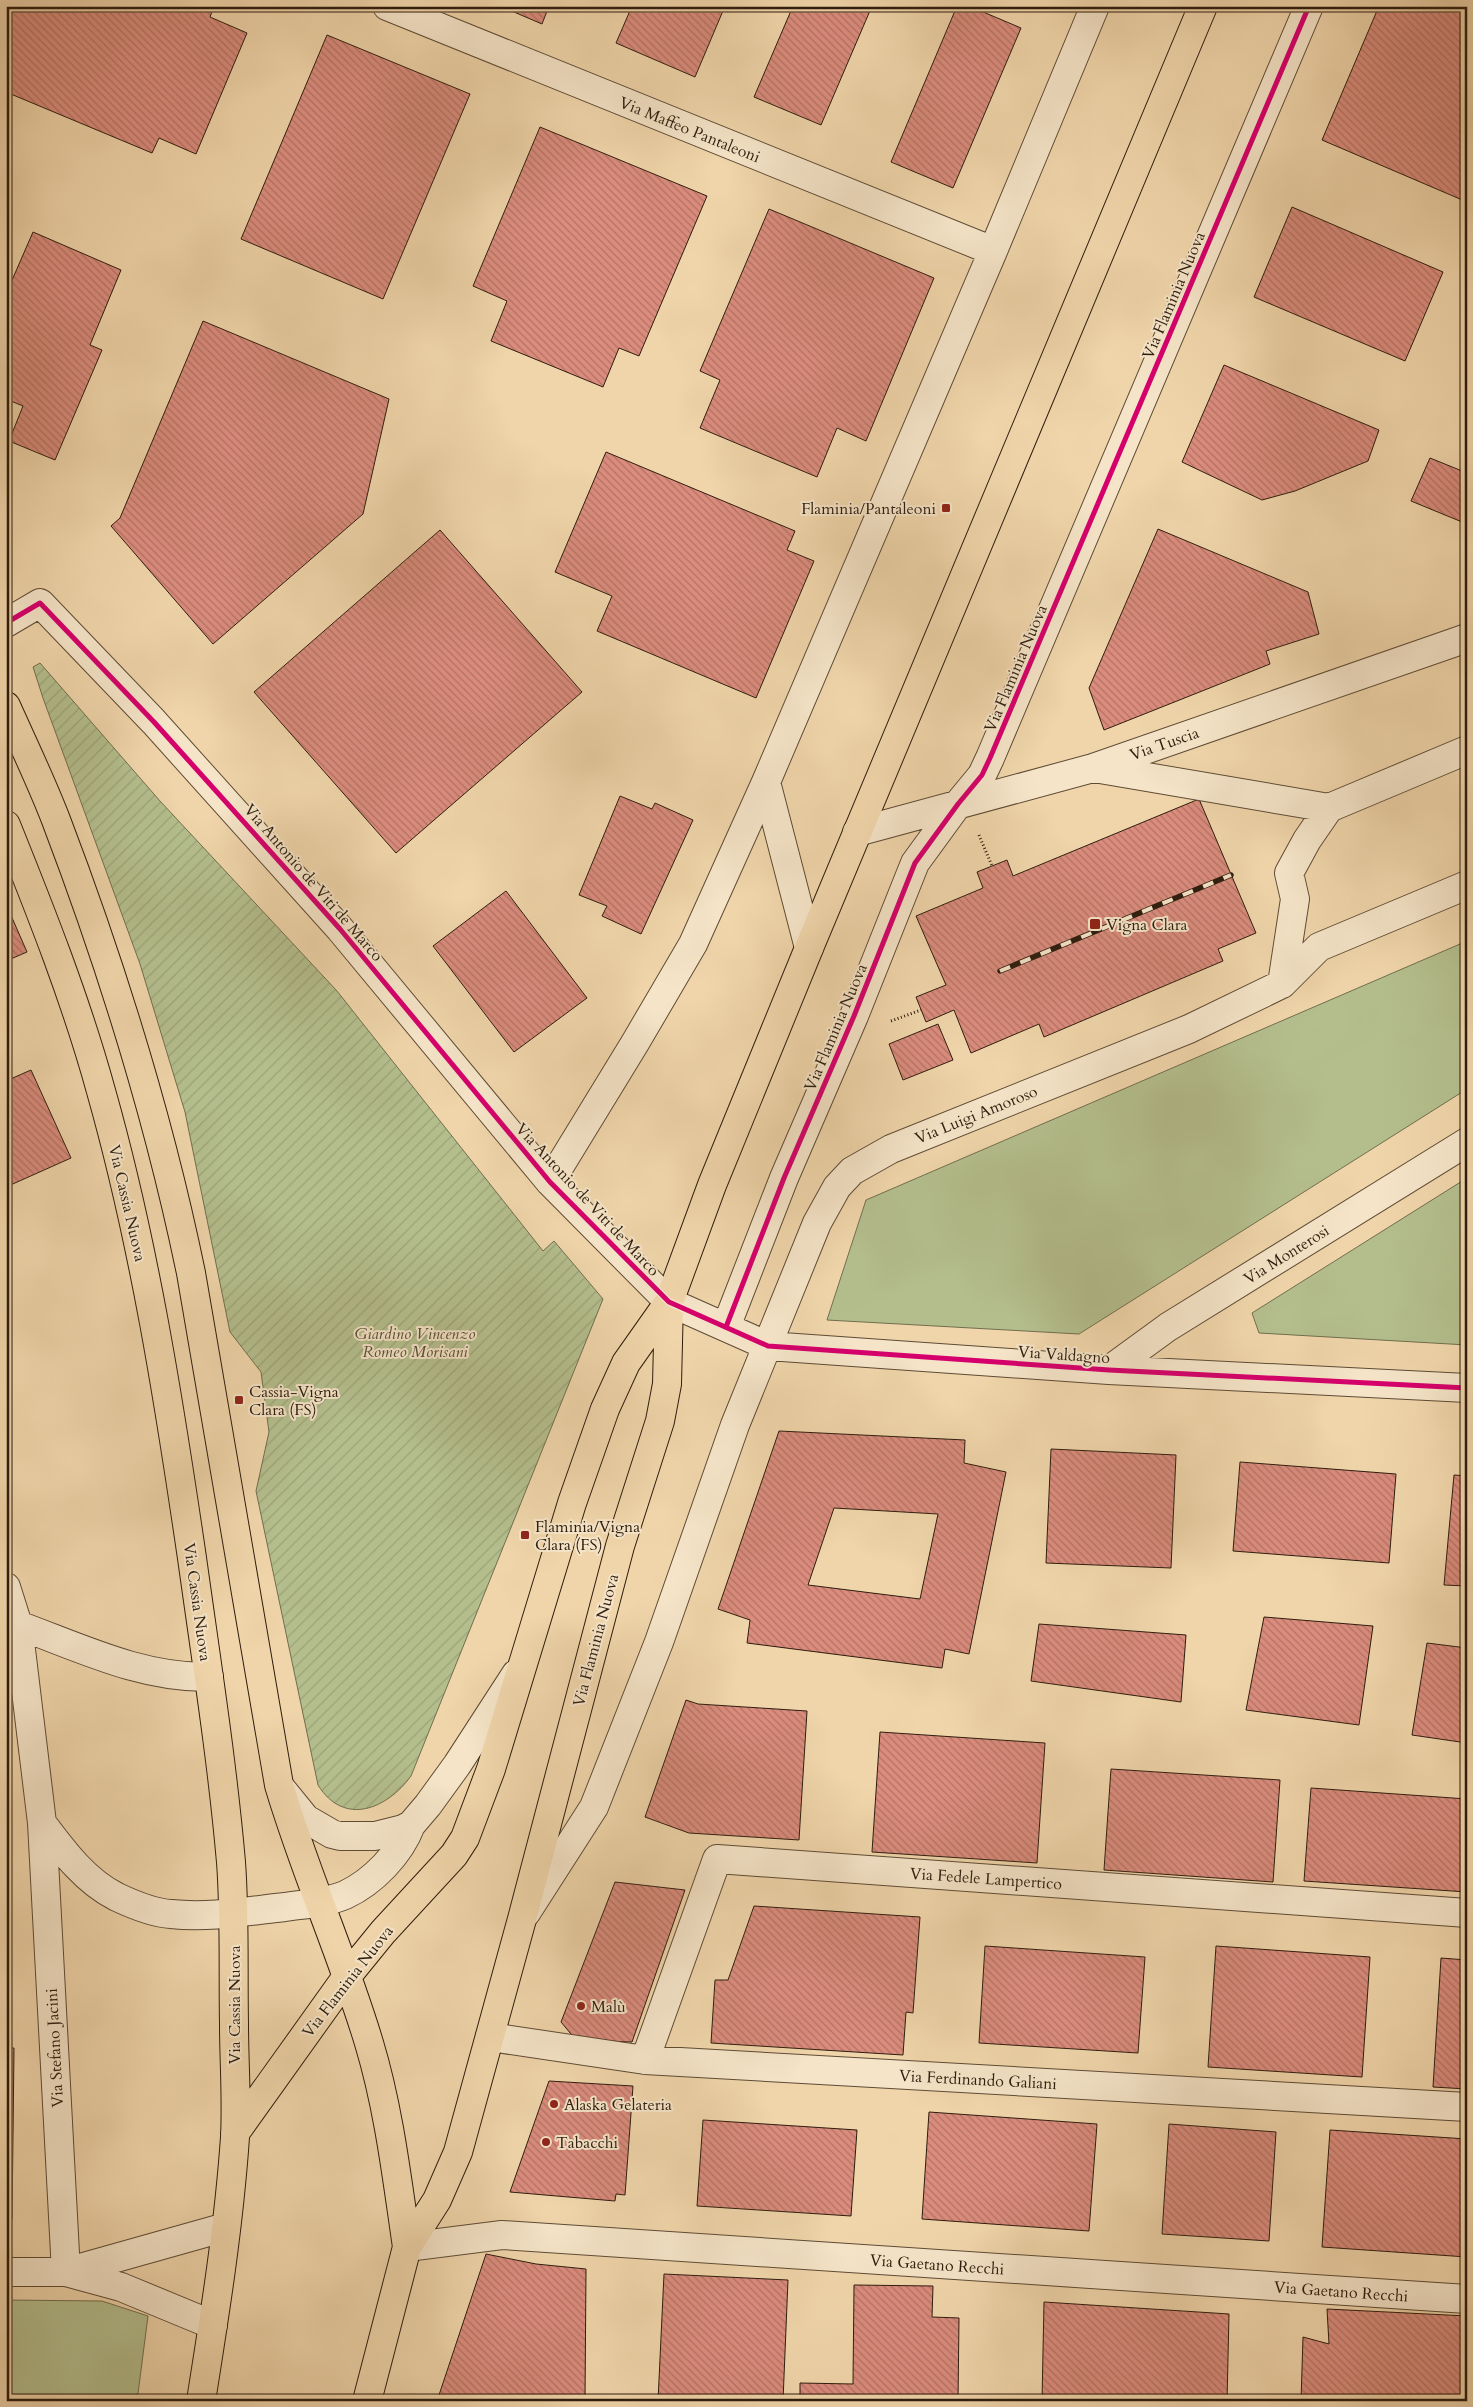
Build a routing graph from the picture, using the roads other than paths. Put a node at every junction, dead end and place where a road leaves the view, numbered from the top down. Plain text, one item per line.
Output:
1 (387, 6) edge
2 (1095, 6) edge
3 (1203, 6) edge
4 (1309, 6) edge
5 (993, 251) junction
6 (6, 623) edge
7 (1467, 638) edge
8 (6, 706) edge
9 (1467, 750) edge
10 (1093, 768) junction
11 (766, 782) junction
12 (958, 804) junction
13 (1329, 808) junction
14 (6, 824) edge
15 (857, 832) junction
16 (1467, 885) edge
17 (809, 948) junction
18 (1282, 984) junction
19 (1467, 1142) edge
20 (550, 1182) junction
21 (669, 1302) junction
22 (726, 1328) junction
23 (768, 1346) junction
24 (1109, 1370) junction
25 (1467, 1388) edge
26 (6, 1587) edge
27 (18, 1625) junction
28 (522, 1664) junction
29 (209, 1676) junction
30 (280, 1786) junction
31 (42, 1823) junction
32 (411, 1825) junction
33 (321, 1902) junction
34 (234, 1913) junction
35 (1467, 1913) edge
36 (522, 1919) junction
37 (348, 1975) junction
38 (490, 2037) junction
39 (645, 2060) junction
40 (1467, 2107) edge
41 (235, 2133) junction
42 (226, 2227) junction
43 (407, 2248) junction
44 (6, 2272) edge
45 (66, 2272) junction
46 (1467, 2299) edge
47 (213, 2325) junction
48 (201, 2401) edge
49 (367, 2401) edge

1 - 5 street, Via Maffeo Pantaleoni
2 - 5 street
3 - 15 main road, Via Flaminia Nuova
4 - 12 street, Via Flaminia Nuova
5 - 11 street
6 - 20 street, Via Antonio de Viti de Marco
7 - 10 street, Via Tuscia
8 - 30 main road
9 - 13 street
10 - 12 street, Via Tuscia
10 - 13 street
11 - 17 street
11 - 20 street
12 - 15 street, Via Tuscia
12 - 22 street, Via Flaminia Nuova
13 - 18 street
14 - 29 main road, Via Cassia Nuova
15 - 17 main road, Via Flaminia Nuova
16 - 18 street, Via Luigi Amoroso
17 - 21 main road, Via Flaminia Nuova
18 - 23 street, Via Luigi Amoroso
19 - 24 street, Via Monterosi
20 - 21 street, Via Antonio de Viti de Marco
21 - 22 street, Via Valdagno
21 - 28 main road, Via Flaminia Nuova
21 - 36 main road, Via Flaminia Nuova
22 - 23 street, Via Valdagno
23 - 24 street, Via Valdagno
23 - 36 street, Via Flaminia Nuova
24 - 25 street, Via Valdagno
26 - 27 street, Via Stefano Jacini
27 - 29 street
27 - 31 street, Via Stefano Jacini
28 - 32 street, Via Flaminia Nuova
28 - 37 main road, Via Flaminia Nuova
29 - 34 main road, Via Cassia Nuova
30 - 32 street
30 - 33 main road
31 - 34 street
31 - 45 street, Via Stefano Jacini
32 - 33 street, Via Flaminia Nuova
33 - 34 street, Via Flaminia Nuova
33 - 37 main road
34 - 41 main road, Via Cassia Nuova
35 - 39 street, Via Fedele Lampertico
36 - 38 main road, Via Flaminia Nuova
37 - 41 main road, Via Flaminia Nuova
37 - 43 main road
38 - 39 street, Via Ferdinando Galiani
38 - 43 main road, Via Flaminia Nuova
39 - 40 street, Via Ferdinando Galiani
41 - 42 main road, Via Cassia Nuova
42 - 45 street
42 - 47 main road, Via Cassia Nuova
43 - 46 street, Via Gaetano Recchi
43 - 49 main road
44 - 45 street
45 - 47 street
47 - 48 main road, Via Cassia Nuova

